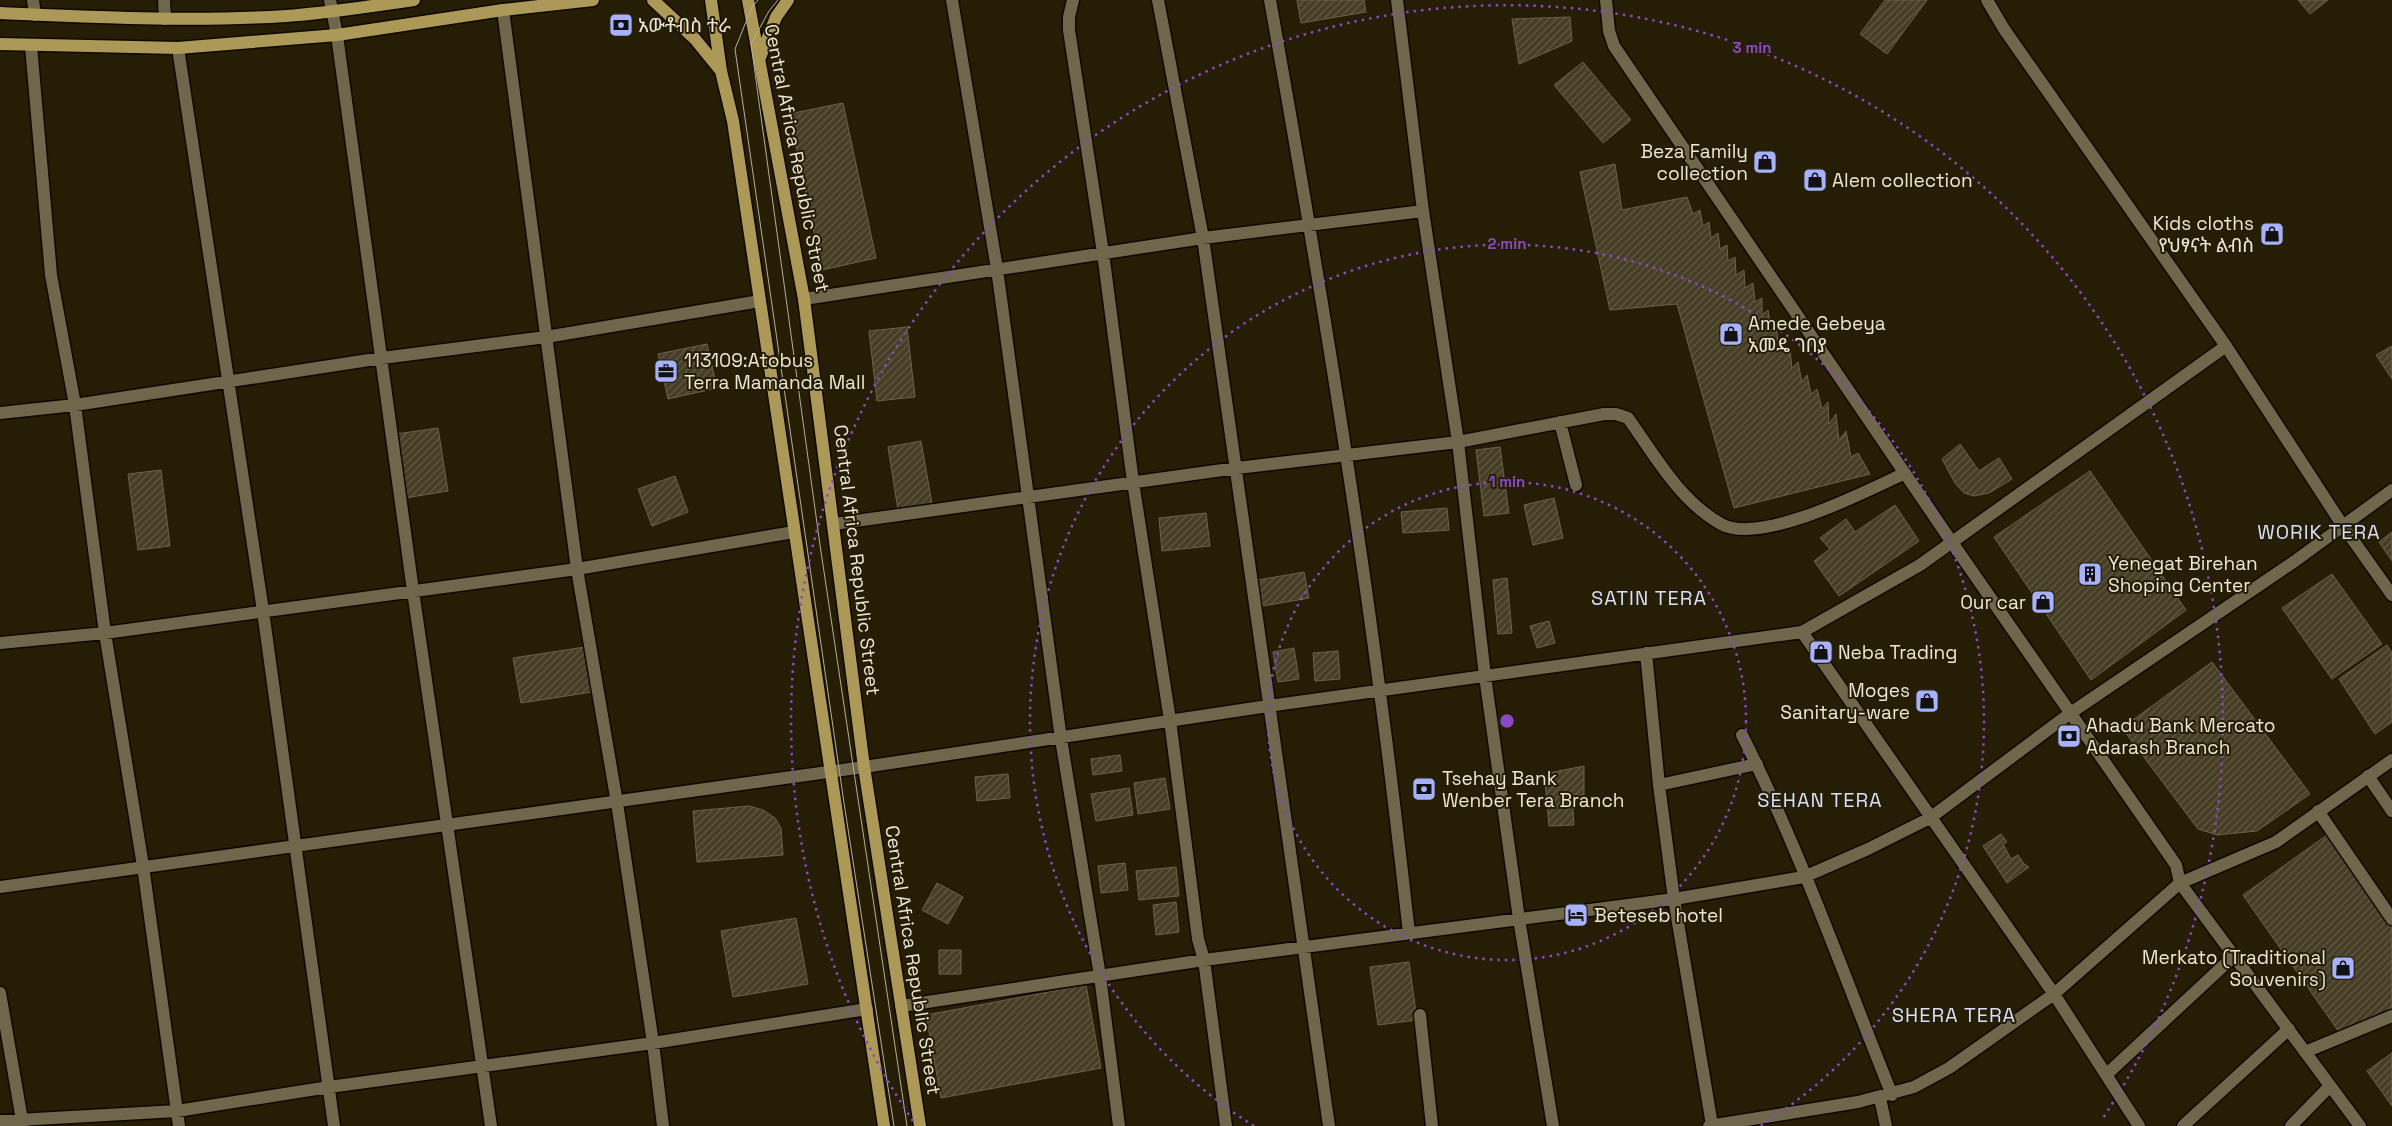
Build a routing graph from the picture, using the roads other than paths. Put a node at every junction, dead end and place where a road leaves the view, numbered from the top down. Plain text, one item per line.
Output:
1 (34, 0) edge
2 (164, 0) edge
3 (414, 0) edge
4 (593, 0) edge
5 (653, 0) edge
6 (711, 0) edge
7 (748, 0) edge
8 (788, 0) edge
9 (952, 0) edge
10 (1073, 0) edge
11 (1158, 0) edge
12 (1270, 0) edge
13 (1397, 0) edge
14 (1606, 0) edge
15 (1987, 0) edge
16 (331, 6) edge
17 (503, 10) junction
18 (0, 13) edge
19 (35, 15) junction
20 (166, 19) junction
21 (337, 36) junction
22 (0, 44) edge
23 (31, 46) junction
24 (178, 48) junction
25 (759, 60) junction
26 (721, 71) junction
27 (1422, 211) junction
28 (1309, 223) junction
29 (1203, 238) junction
30 (1104, 253) junction
31 (997, 269) junction
32 (804, 299) junction
33 (760, 301) junction
34 (546, 337) junction
35 (2226, 346) junction
36 (382, 358) junction
37 (226, 382) junction
38 (75, 405) junction
39 (0, 413) edge
40 (1560, 422) junction
41 (1458, 442) junction
42 (1346, 457) junction
43 (1237, 468) junction
44 (1905, 472) junction
45 (1133, 482) junction
46 (1576, 485) dead end
47 (2392, 490) edge
48 (1028, 496) junction
49 (834, 524) junction
50 (2343, 526) junction
51 (794, 532) junction
52 (1950, 541) junction
53 (577, 569) junction
54 (413, 591) junction
55 (2392, 595) edge
56 (263, 611) junction
57 (1802, 632) junction
58 (104, 633) junction
59 (0, 643) edge
60 (1646, 653) junction
61 (1484, 676) junction
62 (1380, 692) junction
63 (1268, 706) junction
64 (2072, 712) junction
65 (1170, 720) junction
66 (1742, 735) dead end
67 (1061, 739) junction
68 (2392, 760) edge
69 (1757, 764) junction
70 (864, 767) junction
71 (829, 770) junction
72 (2368, 776) junction
73 (1659, 785) junction
74 (617, 803) junction
75 (2318, 811) junction
76 (2392, 811) edge
77 (1930, 818) junction
78 (448, 826) junction
79 (296, 845) junction
80 (143, 866) junction
81 (1804, 877) junction
82 (2180, 883) junction
83 (0, 887) edge
84 (1674, 899) junction
85 (1519, 919) junction
86 (2392, 919) edge
87 (1409, 933) junction
88 (1302, 947) junction
89 (2235, 955) junction
90 (1204, 960) junction
91 (1100, 976) junction
92 (0, 993) edge
93 (2054, 994) junction
94 (901, 1006) junction
95 (867, 1009) junction
96 (1420, 1015) dead end
97 (2392, 1016) edge
98 (2289, 1029) junction
99 (653, 1043) junction
100 (2305, 1052) junction
101 (482, 1067) junction
102 (2107, 1074) junction
103 (2330, 1086) junction
104 (329, 1087) junction
105 (1886, 1096) junction
106 (177, 1111) junction
107 (0, 1122) edge
108 (22, 1123) edge
109 (179, 1126) edge
110 (334, 1126) edge
111 (491, 1126) edge
112 (663, 1126) edge
113 (884, 1126) edge
114 (920, 1126) edge
115 (1119, 1126) edge
116 (1226, 1126) edge
117 (1329, 1126) edge
118 (1432, 1126) edge
119 (1553, 1126) edge
120 (1711, 1126) edge
121 (1886, 1126) edge
122 (2139, 1126) edge
123 (2183, 1126) edge
124 (2291, 1126) edge
125 (2360, 1126) edge

1 - 19 street
2 - 20 street
3 - 16 main road
4 - 17 main road
5 - 26 main road
6 - 26 main road
7 - 25 main road, Central Africa Republic Street
8 - 25 main road
9 - 31 street
10 - 30 street
11 - 29 street
12 - 28 street
13 - 27 street
14 - 44 street
15 - 35 street
16 - 20 main road
16 - 21 street
17 - 21 main road
17 - 34 street
18 - 19 main road
19 - 20 main road
21 - 24 main road
21 - 36 street
22 - 23 main road
23 - 24 main road
23 - 38 street
24 - 37 street
25 - 32 main road, Central Africa Republic Street
26 - 33 main road
27 - 28 street
27 - 41 street
28 - 29 street
28 - 42 street
29 - 30 street
29 - 43 street
30 - 31 street
30 - 45 street
31 - 32 street
31 - 48 street
32 - 49 main road, Central Africa Republic Street
33 - 34 street
33 - 51 main road
34 - 36 street
34 - 53 street
35 - 50 street
35 - 52 street
36 - 37 street
36 - 54 street
37 - 38 street
37 - 56 street
38 - 39 street
38 - 58 street
40 - 41 street
40 - 44 street
40 - 46 street
41 - 42 street
41 - 61 street
42 - 43 street
42 - 62 street
43 - 45 street
43 - 63 street
44 - 52 street
45 - 48 street
45 - 65 street
47 - 50 street
48 - 49 street
48 - 67 street
49 - 70 main road, Central Africa Republic Street
50 - 55 street
50 - 64 street
51 - 53 street
51 - 71 main road
52 - 57 street
52 - 64 street
53 - 54 street
53 - 74 street
54 - 56 street
54 - 78 street
56 - 58 street
56 - 79 street
57 - 60 street
57 - 77 street
58 - 59 street
58 - 80 street
60 - 61 street
60 - 73 street
61 - 62 street
61 - 85 street
62 - 63 street
62 - 87 street
63 - 65 street
63 - 88 street
64 - 77 street
64 - 82 street
65 - 67 street
65 - 90 street
66 - 69 street
67 - 70 street
67 - 91 street
68 - 72 street
69 - 73 street
69 - 81 street
70 - 71 street
70 - 94 main road, Central Africa Republic Street
71 - 74 street
71 - 95 main road
72 - 75 street
72 - 76 street
73 - 84 street
74 - 78 street
74 - 99 street
75 - 82 street
75 - 86 street
77 - 81 street
77 - 93 street
78 - 79 street
78 - 101 street
79 - 80 street
79 - 104 street
80 - 83 street
80 - 106 street
81 - 84 street
81 - 105 street
82 - 89 street
82 - 93 street
84 - 85 street
84 - 120 street
85 - 87 street
85 - 119 street
87 - 88 street
88 - 90 street
88 - 117 street
89 - 98 street
89 - 102 street
90 - 91 street
90 - 116 street
91 - 94 street
91 - 115 street
92 - 108 street
93 - 102 street
93 - 105 street
94 - 114 main road, Central Africa Republic Street
95 - 99 street
95 - 113 main road
96 - 118 street
97 - 100 street
98 - 100 street
98 - 123 street
99 - 101 street
99 - 112 street
100 - 103 street
101 - 104 street
101 - 111 street
102 - 122 street
103 - 124 street
103 - 125 street
104 - 106 street
104 - 110 street
105 - 120 street
105 - 121 street
106 - 108 street
106 - 109 street
107 - 108 street

